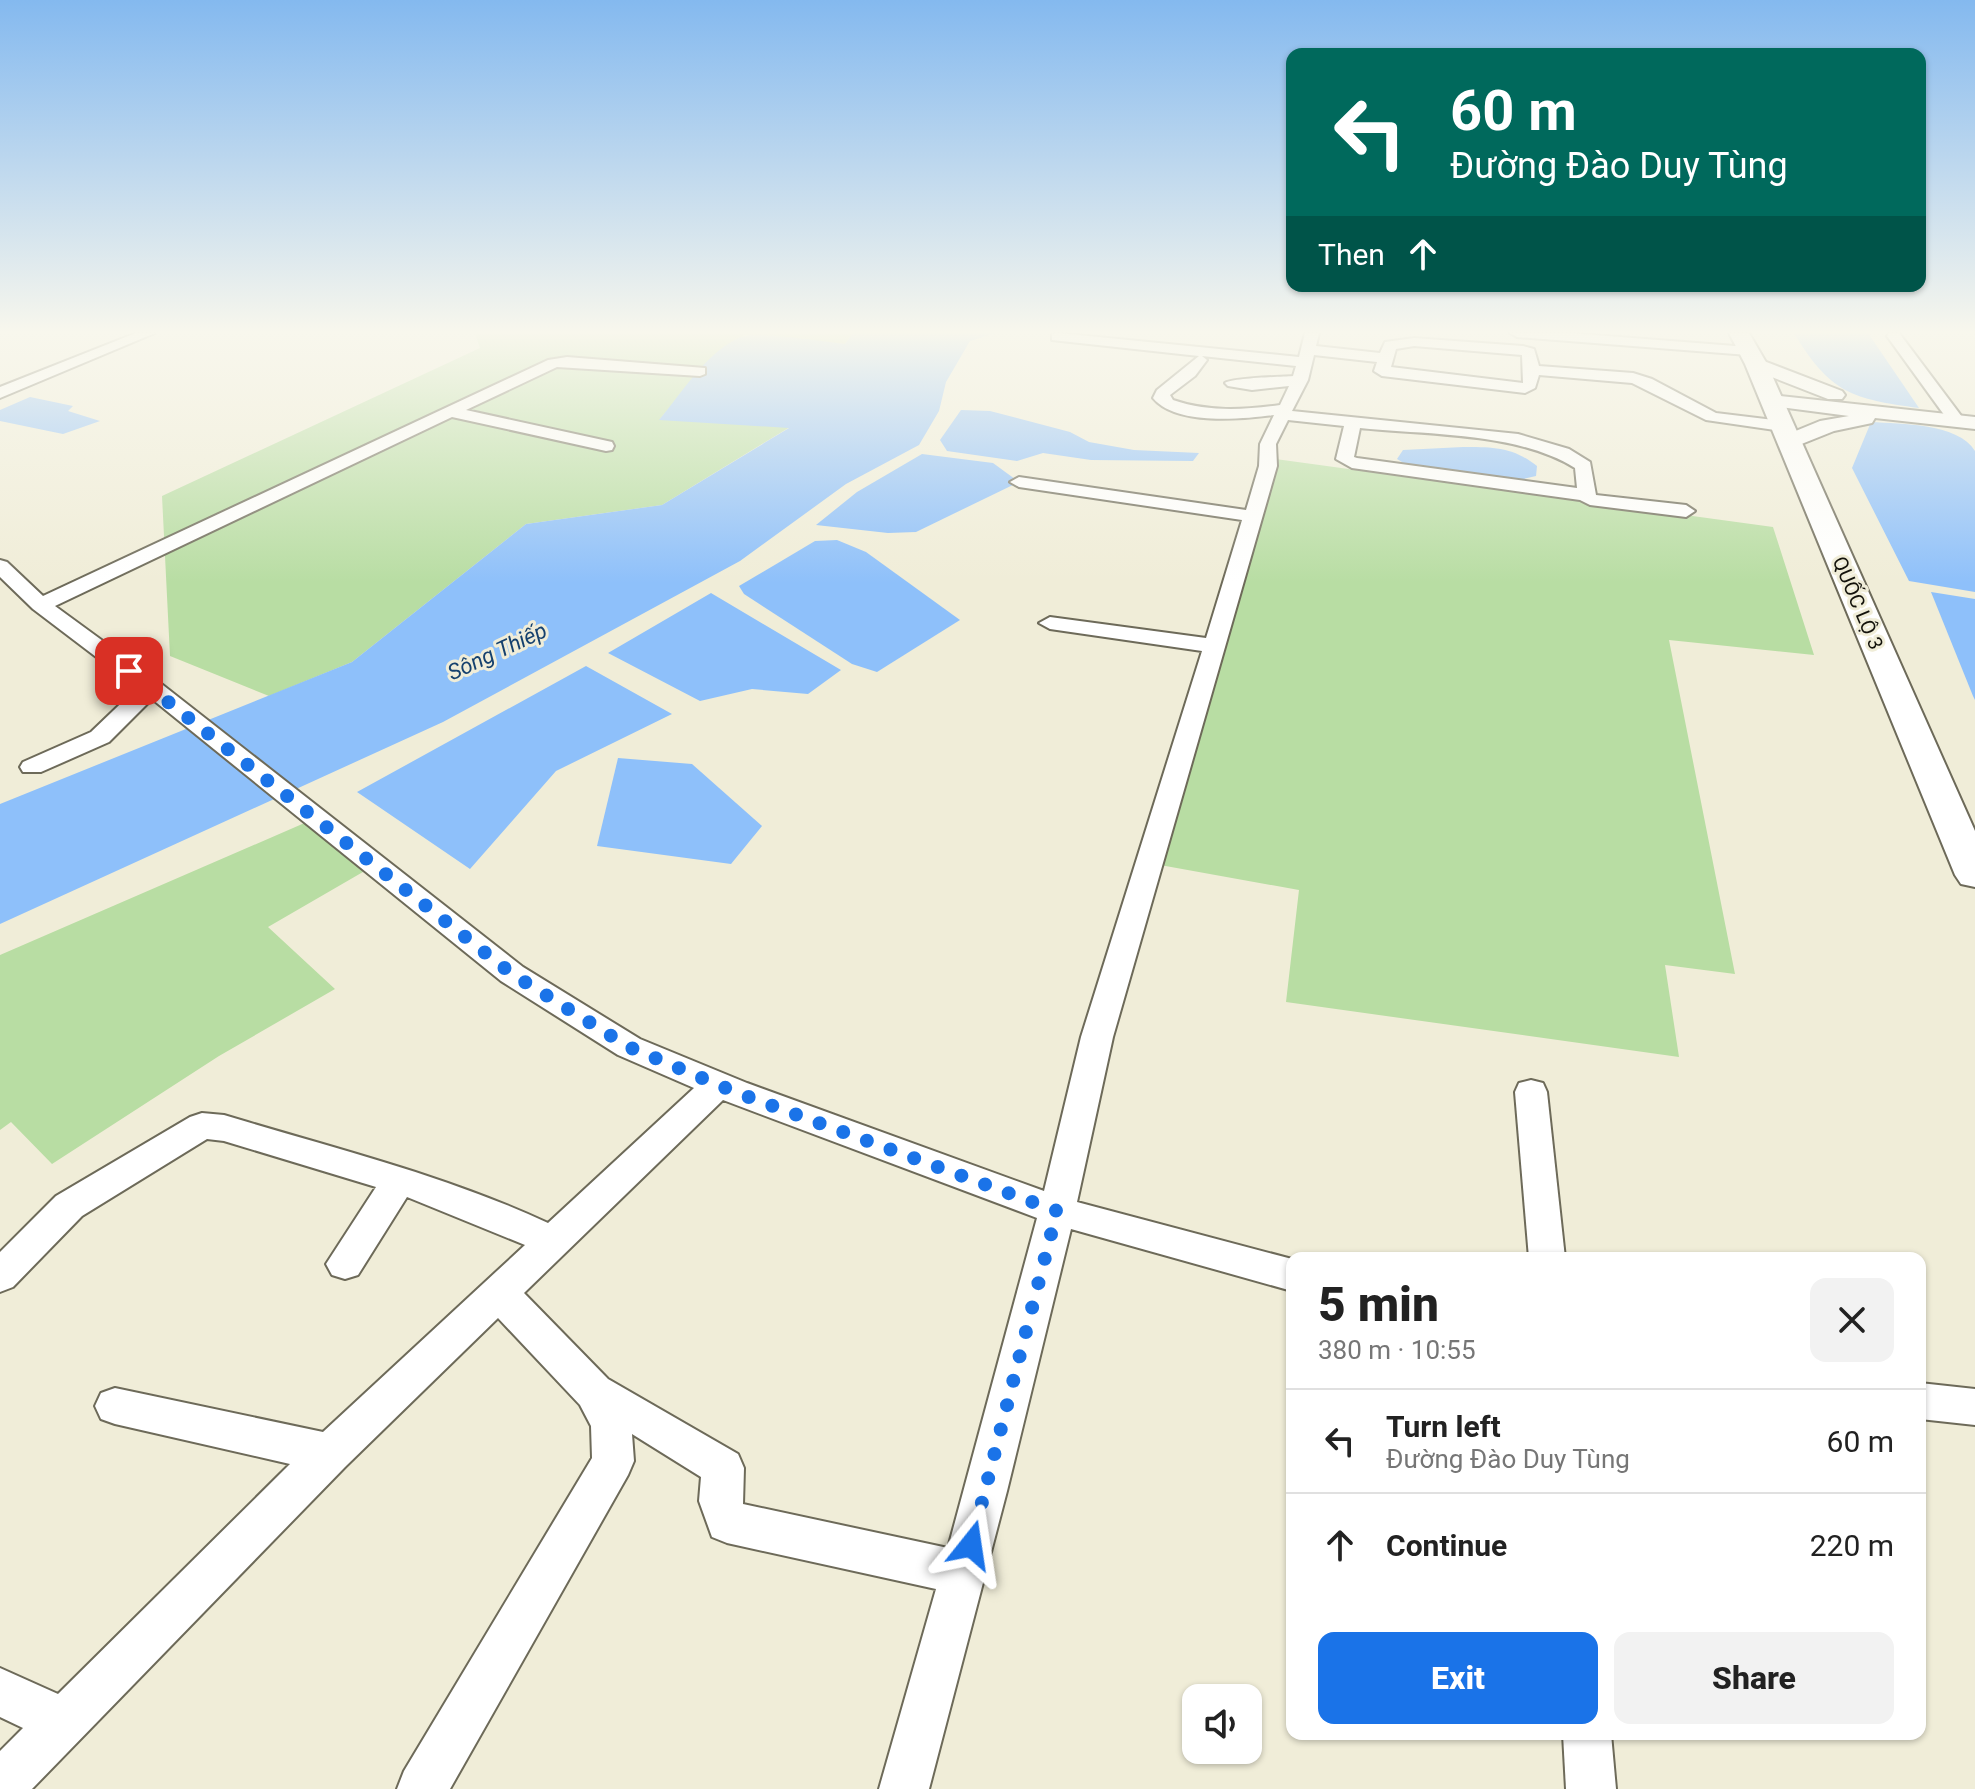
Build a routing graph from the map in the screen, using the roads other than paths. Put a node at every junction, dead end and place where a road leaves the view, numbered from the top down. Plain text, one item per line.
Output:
1 (442, 416) edge
2 (472, 416) edge
3 (1282, 416) edge
4 (1310, 416) edge
5 (1711, 416) edge
6 (1778, 416) edge
7 (1901, 416) edge
8 (1933, 416) edge
9 (1966, 421) edge
10 (1353, 424) junction
11 (1786, 434) junction
12 (606, 446) dead end
13 (1019, 482) dead end
14 (1586, 495) junction
15 (1686, 511) dead end
16 (1251, 516) junction
17 (4, 573) edge
18 (40, 605) junction
19 (1050, 623) dead end
20 (1214, 646) junction
21 (151, 687) junction
22 (32, 767) dead end
23 (1975, 875) edge
24 (718, 1085) junction
25 (1531, 1092) dead end
26 (398, 1182) junction
27 (1057, 1211) junction
28 (553, 1242) junction
29 (1546, 1252) edge
30 (345, 1264) dead end
31 (1286, 1273) edge
32 (0, 1276) edge
33 (500, 1294) junction
34 (594, 1392) junction
35 (1926, 1402) edge
36 (115, 1406) dead end
37 (1975, 1407) edge
38 (330, 1453) junction
39 (963, 1573) junction
40 (0, 1692) edge
41 (64, 1722) junction
42 (1587, 1740) edge
43 (0, 1786) edge
44 (422, 1789) edge
45 (904, 1789) edge
46 (1591, 1789) edge

1 - 18 street
2 - 12 street
3 - 16 street
4 - 10 street
5 - 11 street
6 - 11 highway, QUỐC LỘ 3
7 - 11 main road
8 - 9 main road
10 - 14 street
10 - 14 street
11 - 23 highway, QUỐC LỘ 3
13 - 16 street
14 - 15 street
16 - 20 street
17 - 18 street
18 - 21 street
19 - 20 street
20 - 27 street
21 - 22 street
21 - 24 street
24 - 27 street
24 - 28 street
25 - 29 street
26 - 28 street
26 - 30 street
26 - 32 street
27 - 31 street
27 - 39 street
28 - 33 street
33 - 34 street
33 - 38 street
34 - 39 street
34 - 44 street
35 - 37 street
36 - 38 street
38 - 41 street
39 - 45 street
40 - 41 street
41 - 43 street
42 - 46 street

